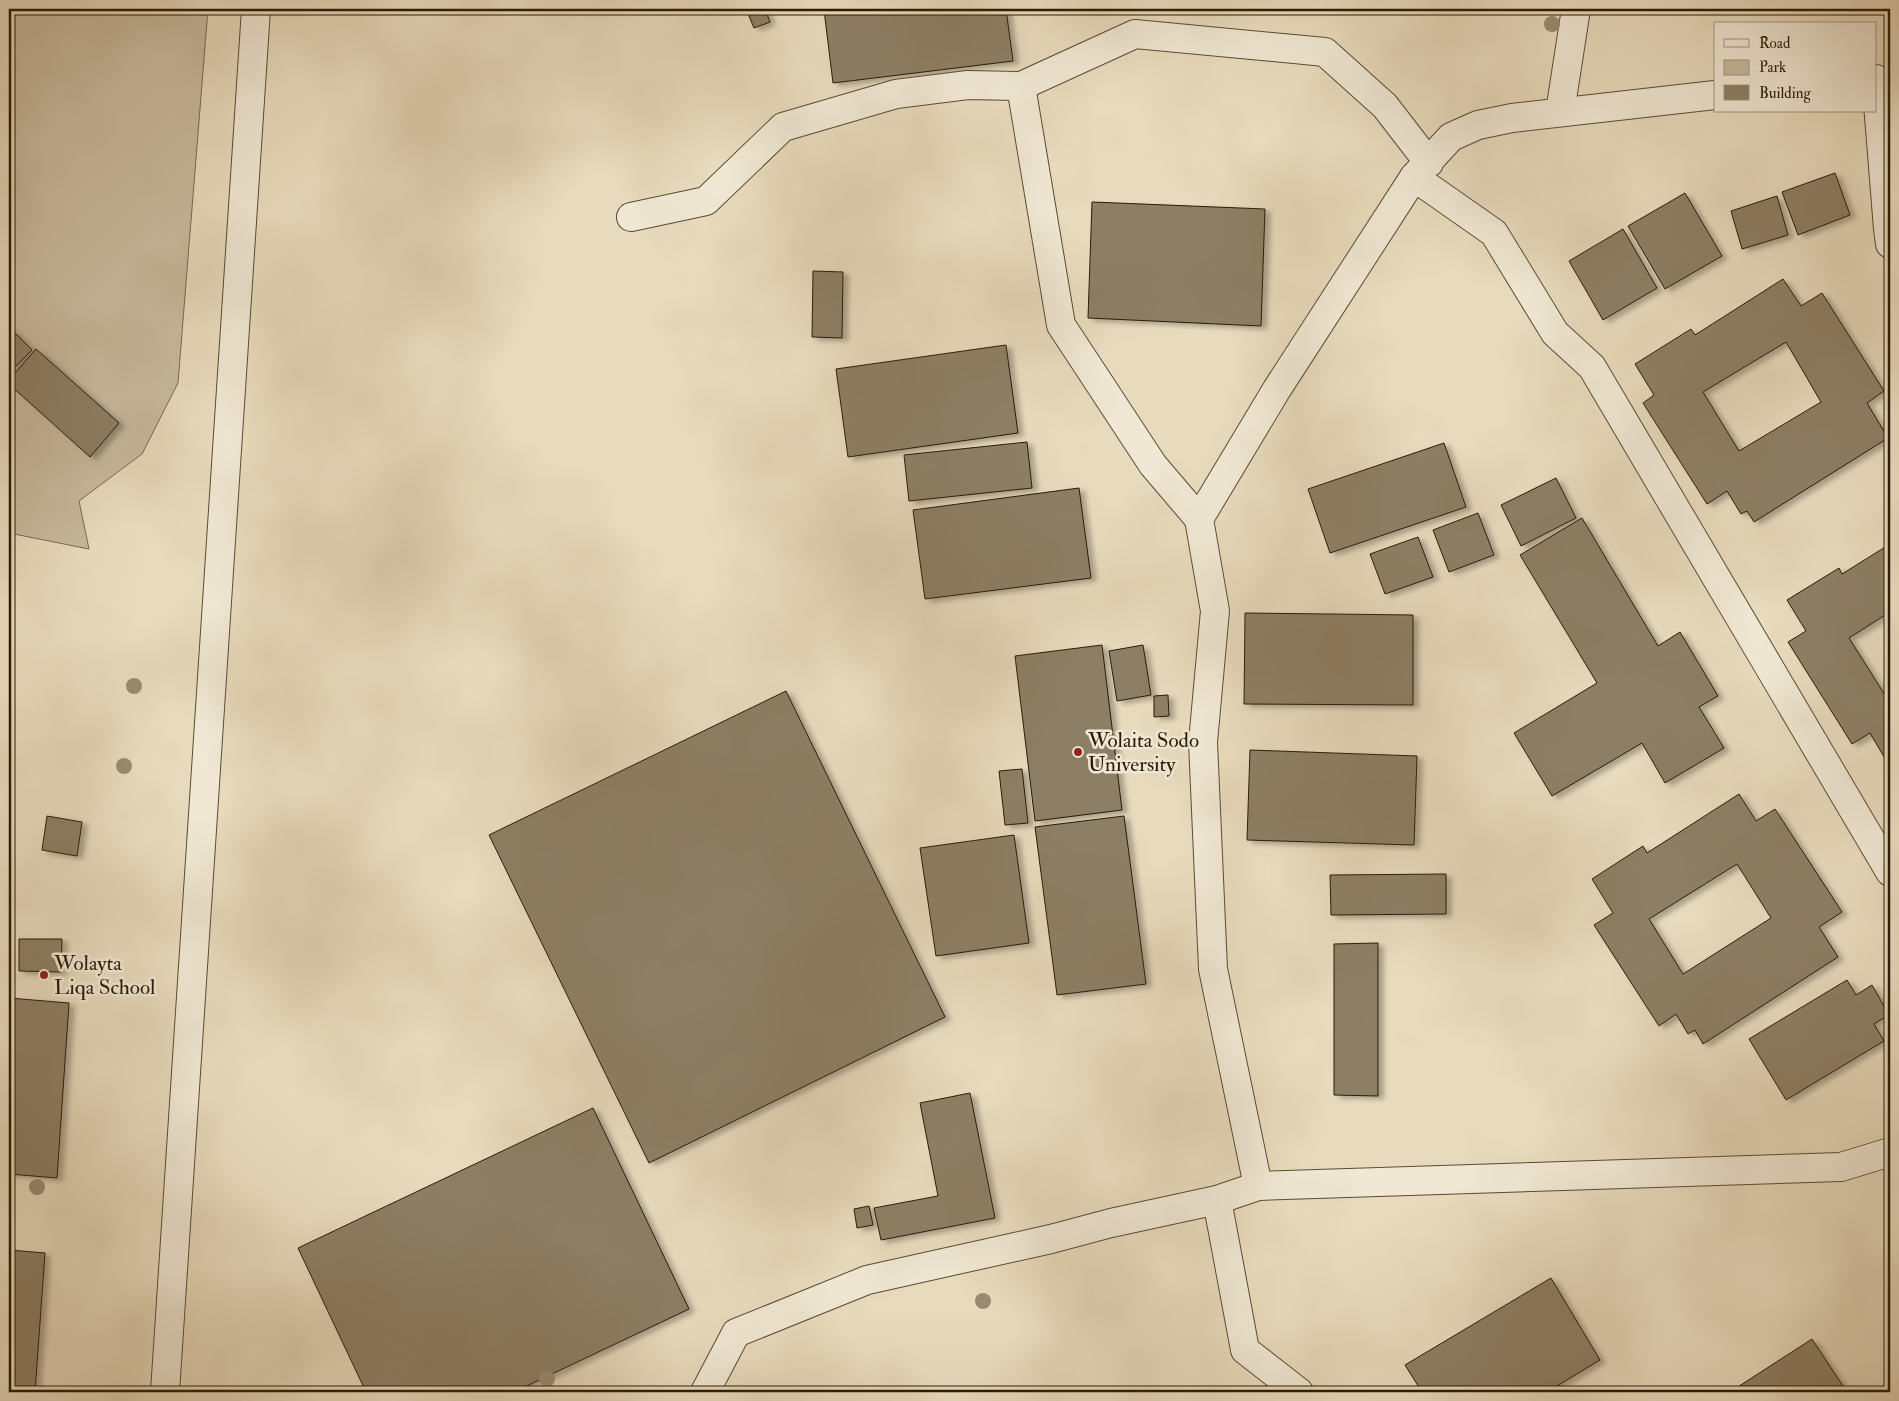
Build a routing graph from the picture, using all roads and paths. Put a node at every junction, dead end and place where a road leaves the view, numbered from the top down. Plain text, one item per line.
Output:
1 (256, 9) edge
2 (1576, 9) edge
3 (1881, 79) edge
4 (1021, 86) junction
5 (1714, 95) edge
6 (1560, 112) junction
7 (1422, 170) junction
8 (632, 217) dead end
9 (1890, 244) edge
10 (1199, 519) junction
11 (1890, 872) edge
12 (1890, 1152) edge
13 (1258, 1186) junction
14 (1217, 1200) junction
15 (165, 1392) edge
16 (705, 1392) edge
17 (1299, 1392) edge

1 - 15 street
2 - 6 street
3 - 9 street
4 - 7 street
4 - 8 street
4 - 10 street
5 - 6 street
6 - 7 street
7 - 10 street
7 - 11 street
10 - 13 street
12 - 13 street
13 - 14 street
14 - 16 street
14 - 17 street

